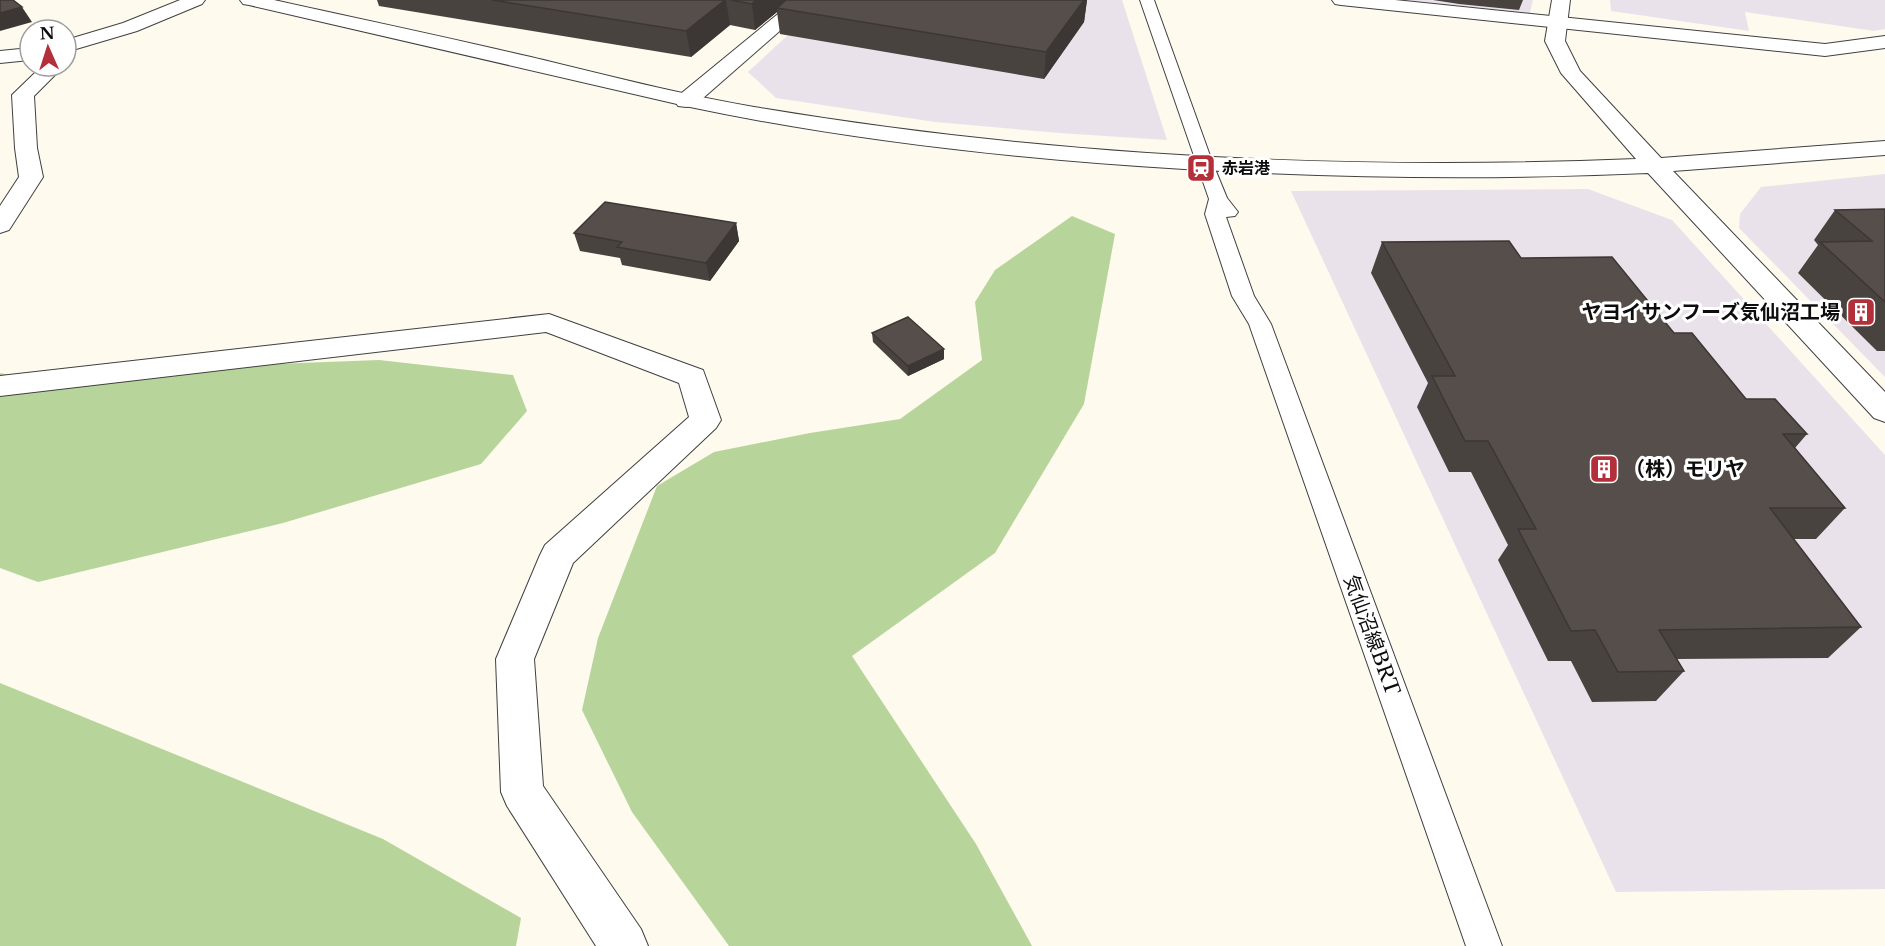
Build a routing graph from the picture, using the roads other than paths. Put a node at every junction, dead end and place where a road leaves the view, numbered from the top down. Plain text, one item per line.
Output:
1 (196, 0) edge
2 (249, 0) edge
3 (806, 0) edge
4 (1147, 0) edge
5 (1341, 0) edge
6 (1559, 12) edge
7 (105, 35) junction
8 (1885, 42) edge
9 (78, 43) edge
10 (78, 51) edge
11 (18, 55) edge
12 (0, 57) edge
13 (41, 78) edge
14 (686, 101) junction
15 (1885, 148) edge
16 (1204, 164) junction
17 (1656, 167) junction
18 (0, 225) edge
19 (0, 386) edge
20 (1885, 411) edge
21 (624, 946) edge
22 (1484, 946) edge

1 - 7 street
2 - 14 street
3 - 14 street
4 - 16 lane, 気仙沼線BRT
5 - 6 street
6 - 8 street
6 - 17 street
7 - 9 street
7 - 10 street
11 - 12 street
13 - 18 street
14 - 16 street
15 - 17 street
16 - 17 street
16 - 22 lane, 気仙沼線BRT
17 - 20 street
19 - 21 street

